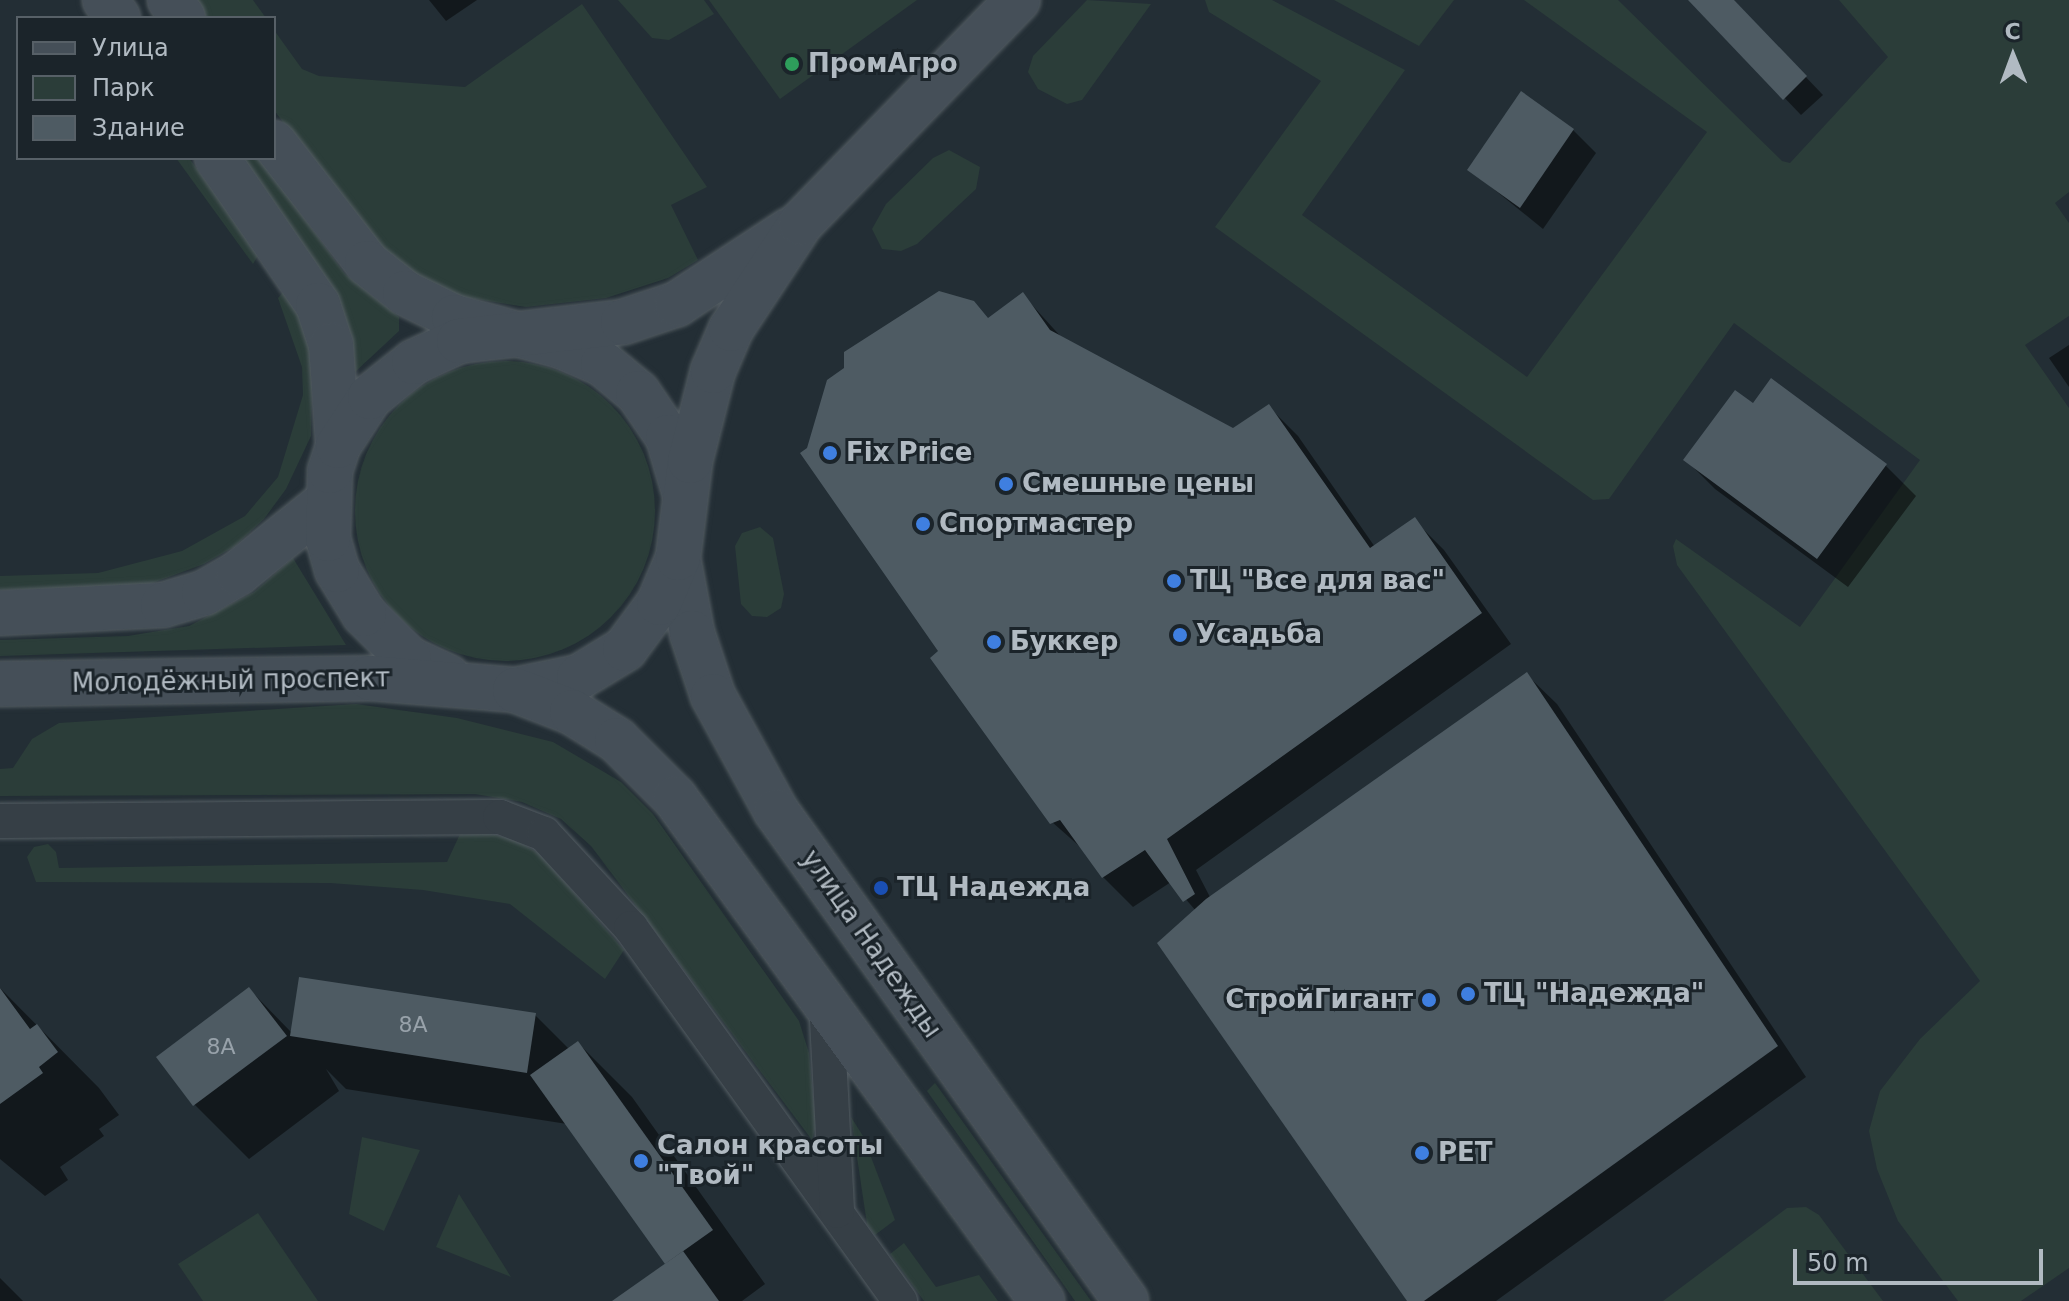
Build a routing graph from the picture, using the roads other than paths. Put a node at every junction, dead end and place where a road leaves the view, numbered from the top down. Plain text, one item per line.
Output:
1 (1018, 0) edge
2 (276, 146) edge
3 (218, 160) edge
4 (801, 223) junction
5 (516, 334) junction
6 (338, 446) junction
7 (686, 501) junction
8 (325, 503) junction
9 (678, 558) junction
10 (0, 613) edge
11 (461, 683) junction
12 (0, 684) edge
13 (515, 690) junction
14 (0, 821) edge
15 (826, 1000) junction
16 (837, 1211) junction
17 (900, 1301) edge
18 (1042, 1301) edge
19 (1126, 1301) edge

1 - 4 main road, Молодёжный проспект
2 - 5 main road
3 - 6 main road
4 - 5 main road, Молодёжный проспект
4 - 7 main road, Молодёжный проспект
5 - 6 main road, Молодёжный проспект
5 - 7 main road, Молодёжный проспект
6 - 8 main road, Молодёжный проспект
7 - 9 main road, Молодёжный проспект
8 - 10 main road
8 - 11 main road, Молодёжный проспект
9 - 13 main road, Молодёжный проспект
9 - 19 main road, улица Надежды
11 - 12 main road, Молодёжный проспект
11 - 13 main road, Молодёжный проспект
13 - 15 main road
14 - 16 street
15 - 16 street
15 - 18 main road
16 - 17 street

